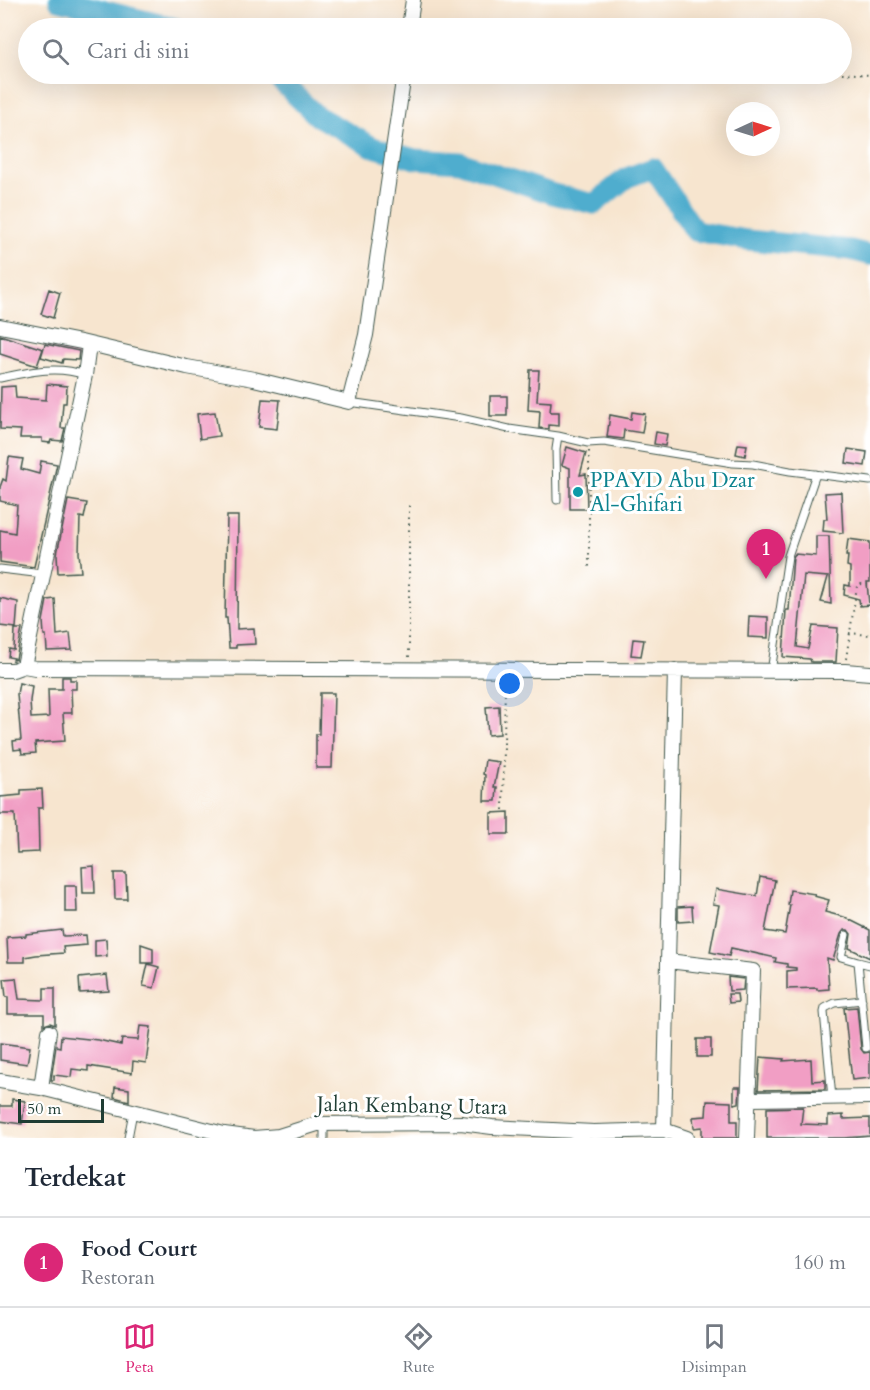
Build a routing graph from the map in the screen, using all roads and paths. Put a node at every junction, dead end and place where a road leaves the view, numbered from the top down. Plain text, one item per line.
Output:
1 (412, 0) edge
2 (410, 18) edge
3 (852, 74) edge
4 (870, 75) edge
5 (403, 84) edge
6 (0, 326) edge
7 (89, 345) junction
8 (85, 375) junction
9 (0, 378) edge
10 (349, 402) junction
11 (558, 436) junction
12 (588, 443) junction
13 (816, 474) junction
14 (870, 481) edge
15 (557, 500) dead end
16 (410, 501) dead end
17 (0, 569) edge
18 (589, 569) dead end
19 (43, 574) junction
20 (870, 585) edge
21 (849, 633) junction
22 (870, 634) edge
23 (24, 666) junction
24 (505, 668) junction
25 (408, 669) junction
26 (0, 670) edge
27 (675, 670) junction
28 (845, 671) junction
29 (771, 672) junction
30 (870, 673) edge
31 (503, 810) dead end
32 (846, 935) dead end
33 (669, 961) junction
34 (858, 962) junction
35 (870, 965) edge
36 (862, 1000) junction
37 (50, 1032) dead end
38 (866, 1048) dead end
39 (0, 1081) edge
40 (40, 1088) junction
41 (870, 1097) edge
42 (832, 1098) junction
43 (749, 1099) junction
44 (133, 1112) junction
45 (324, 1131) edge
46 (492, 1133) edge
47 (657, 1133) edge
48 (558, 1134) edge
49 (128, 1138) edge
50 (687, 1138) edge
51 (747, 1138) edge

1 - 2 street
3 - 4 path
5 - 10 street
6 - 7 street
7 - 8 street
7 - 10 street
8 - 9 lane
8 - 19 street
10 - 11 lane
11 - 12 lane
11 - 15 lane
12 - 13 lane
12 - 18 path
13 - 14 lane
13 - 29 lane
16 - 25 path
17 - 19 lane
19 - 23 street
20 - 21 path
21 - 22 path
21 - 28 path
23 - 25 street
23 - 26 street
24 - 25 street
24 - 27 street
24 - 31 path
27 - 29 street
27 - 33 street
28 - 29 street
28 - 30 street
32 - 34 lane
33 - 43 street
33 - 47 street
34 - 35 lane
34 - 36 lane
36 - 38 lane
36 - 42 lane
37 - 40 street
39 - 40 street, Jalan Kembang Utara
40 - 44 street, Jalan Kembang Utara
41 - 42 street
42 - 43 street
43 - 51 street
44 - 45 street, Jalan Kembang Utara
44 - 49 lane
45 - 46 street, Jalan Kembang Utara
46 - 48 street, Jalan Kembang Utara
47 - 48 street, Jalan Kembang Utara
47 - 50 street, Jalan Kembang Utara

